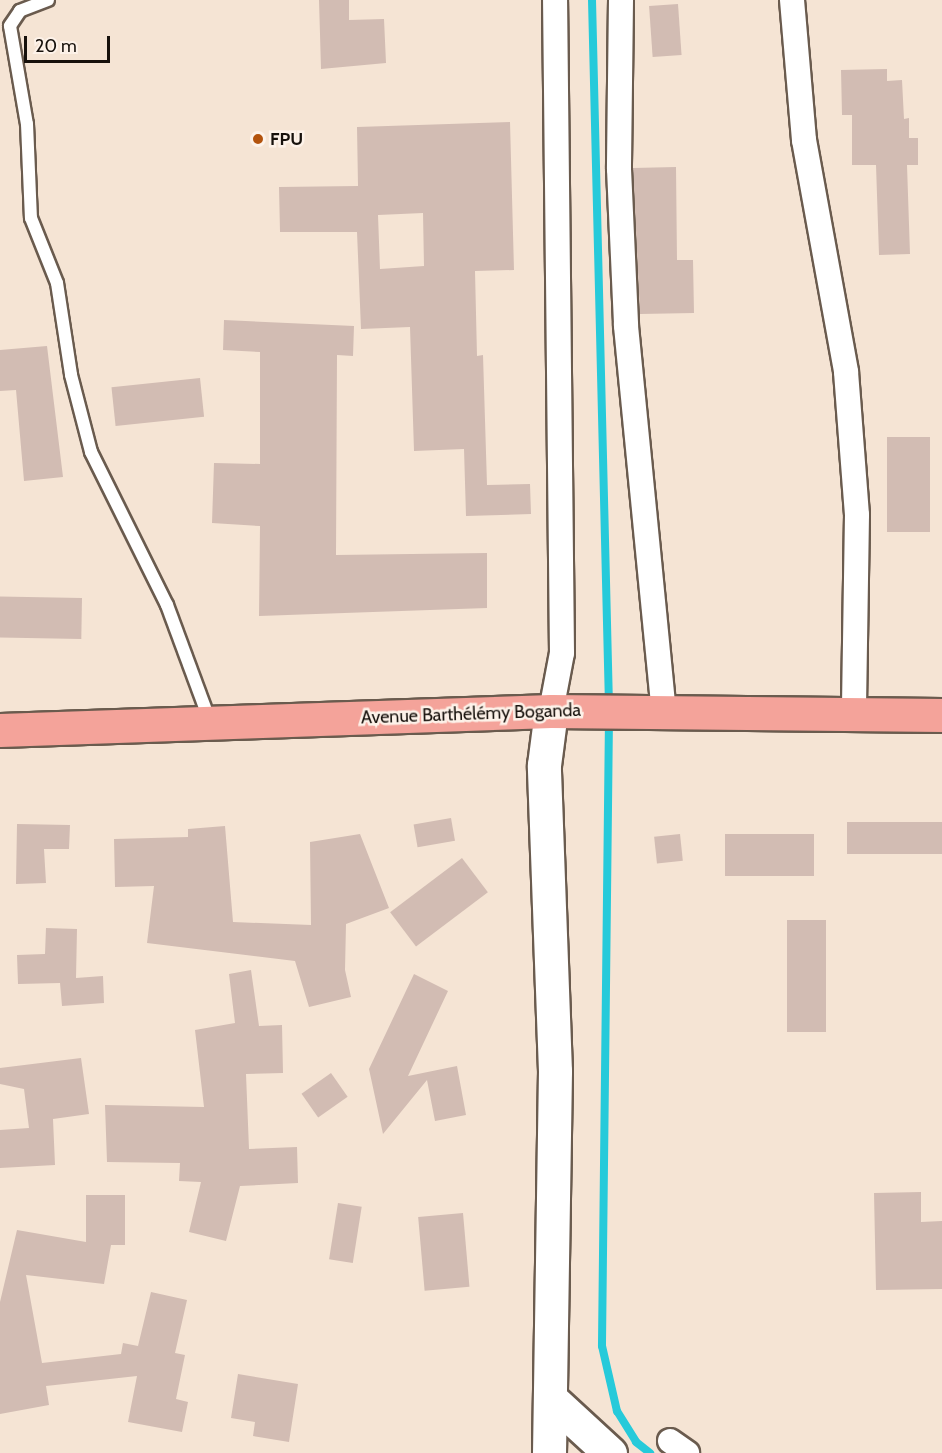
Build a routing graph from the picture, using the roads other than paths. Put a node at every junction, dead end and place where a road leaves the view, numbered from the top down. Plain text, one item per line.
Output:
1 (48, 0) edge
2 (555, 0) edge
3 (621, 0) edge
4 (792, 0) edge
5 (566, 711) junction
6 (652, 711) junction
7 (854, 715) junction
8 (942, 715) edge
9 (212, 723) junction
10 (0, 730) edge
11 (551, 1399) junction
12 (549, 1453) edge
13 (610, 1453) edge

1 - 9 lane
2 - 5 street
3 - 6 street
4 - 7 street
5 - 6 main road, Avenue Barthélémy Boganda
5 - 9 main road, Avenue Barthélémy Boganda
5 - 11 street
6 - 7 main road, Avenue Barthélémy Boganda
7 - 8 main road, Avenue Barthélémy Boganda
9 - 10 main road, Avenue Barthélémy Boganda
11 - 12 street
11 - 13 street

